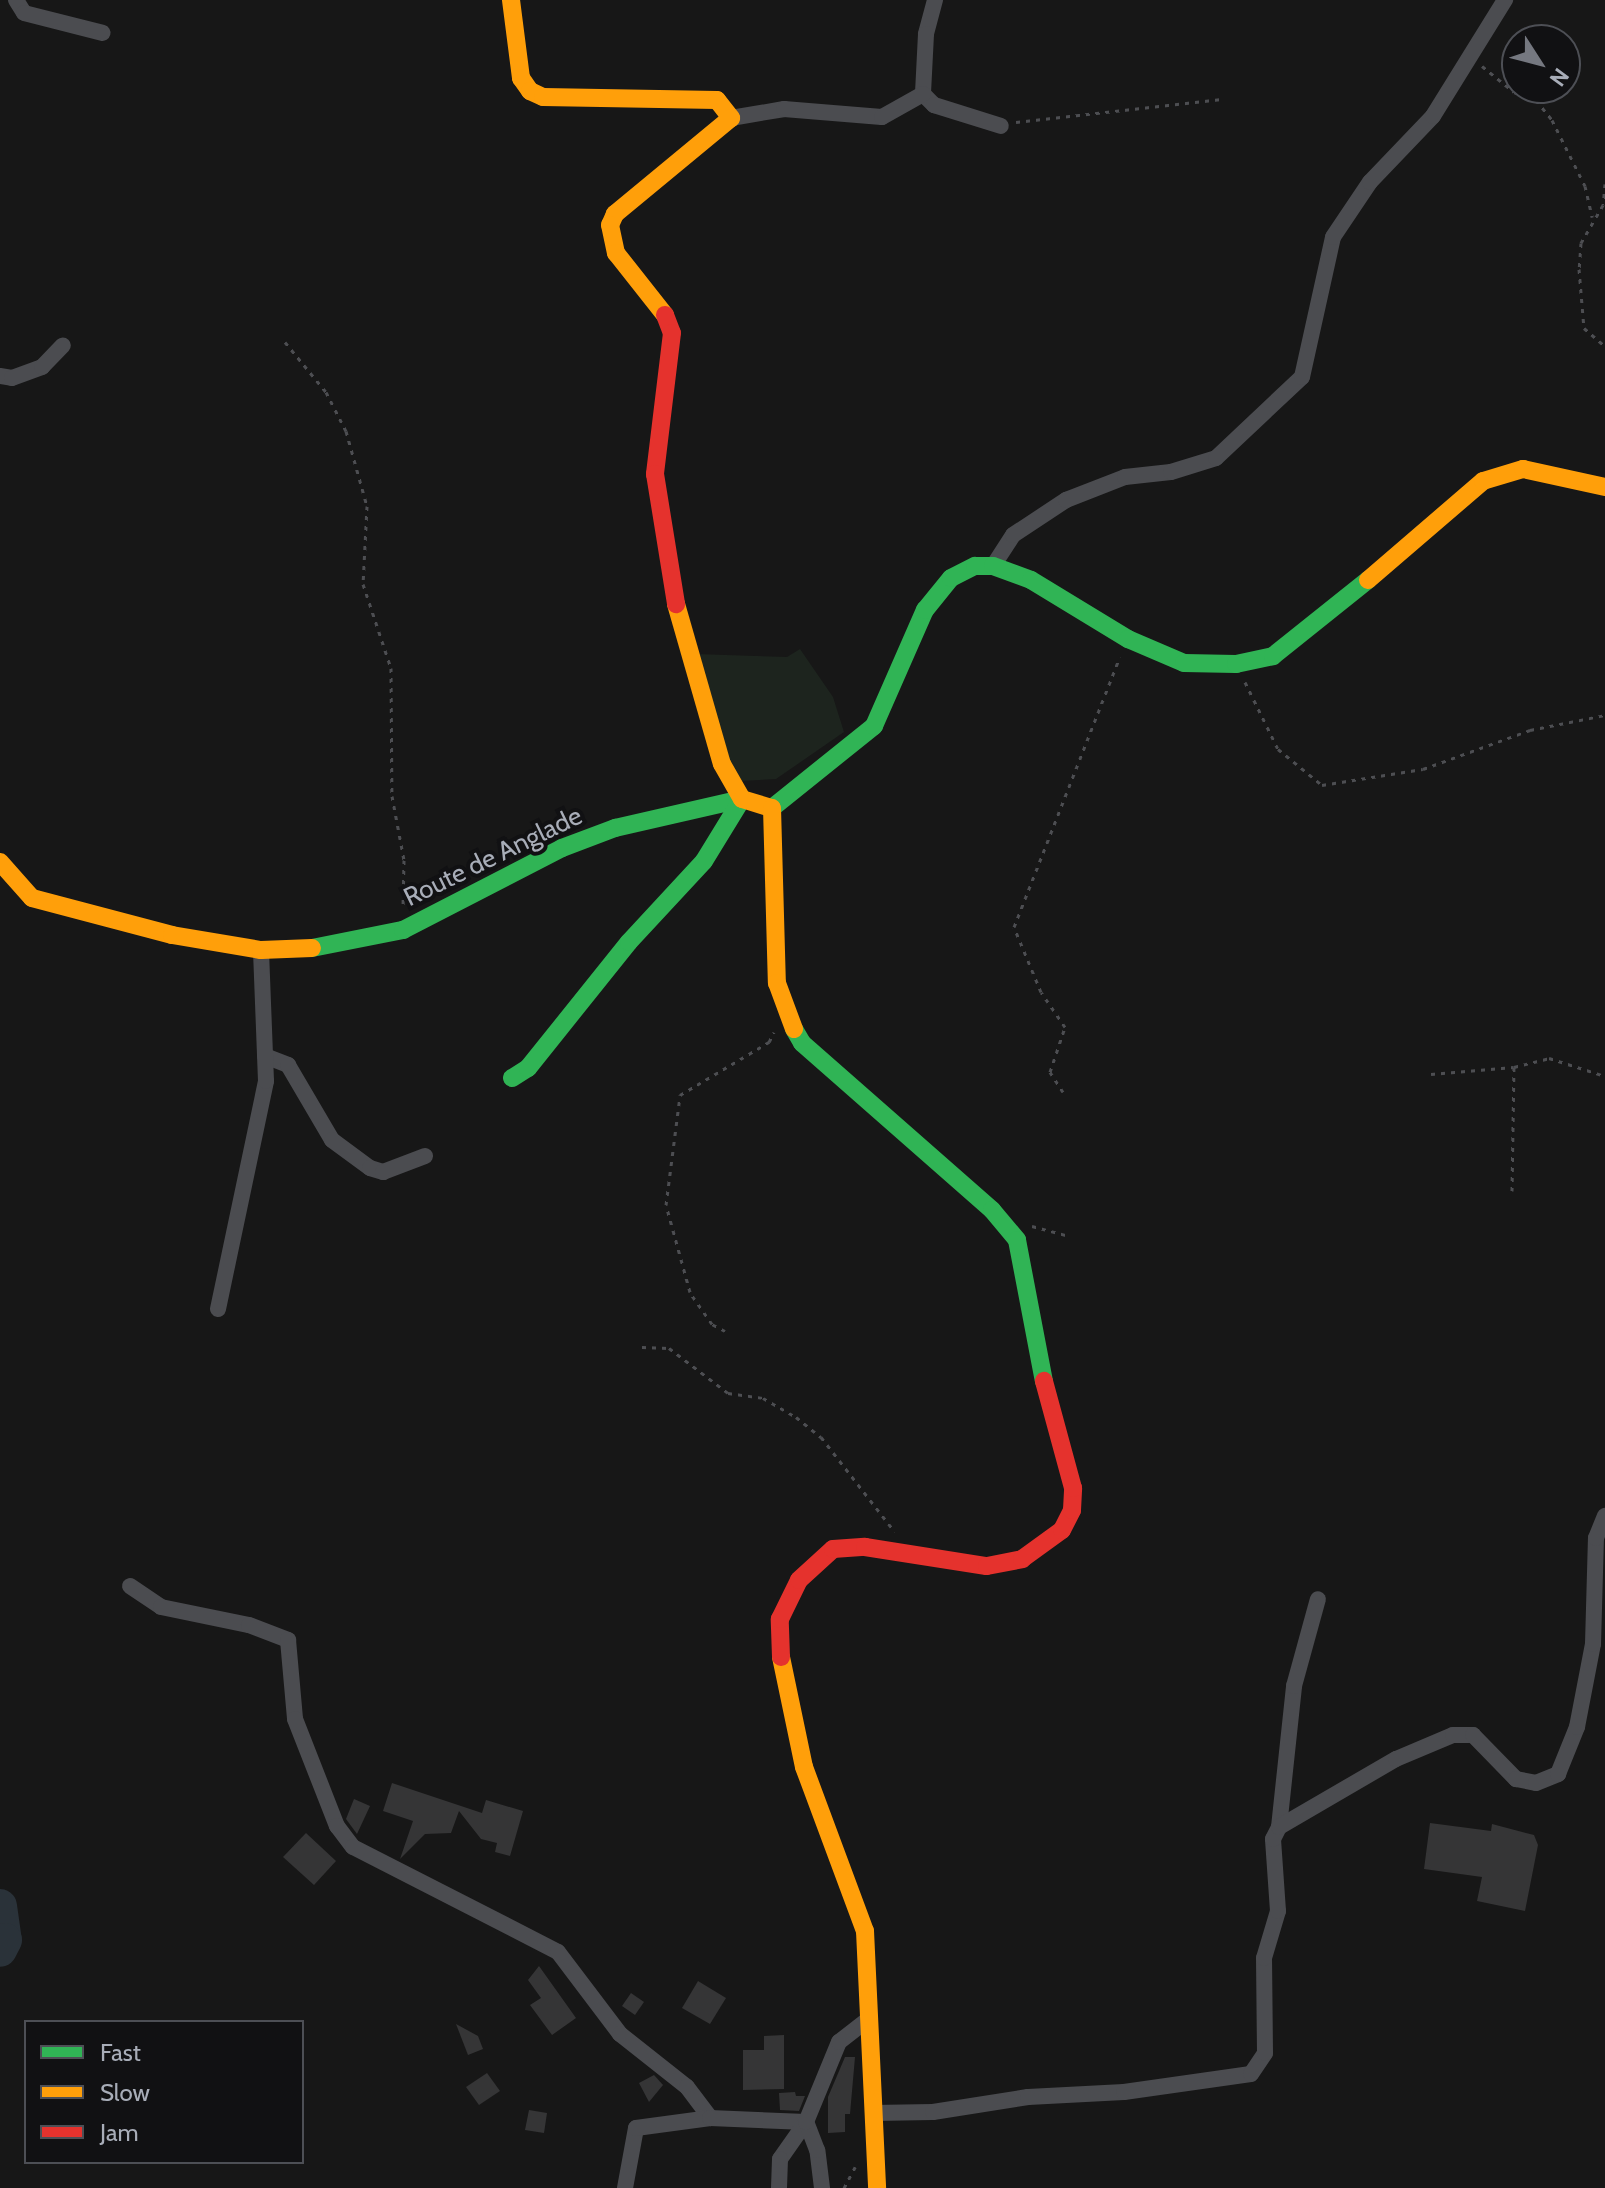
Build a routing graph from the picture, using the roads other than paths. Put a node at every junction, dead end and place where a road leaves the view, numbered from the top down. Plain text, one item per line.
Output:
1 (16, 0) edge
2 (511, 0) edge
3 (935, 0) edge
4 (1505, 0) edge
5 (103, 33) dead end
6 (923, 94) junction
7 (731, 118) junction
8 (1001, 126) road end
9 (63, 345) dead end
10 (0, 376) edge
11 (1605, 487) edge
12 (993, 566) junction
13 (742, 799) junction
14 (772, 808) junction
15 (0, 862) edge
16 (261, 950) junction
17 (265, 1056) junction
18 (512, 1078) dead end
19 (425, 1156) dead end
20 (218, 1309) dead end
21 (1605, 1516) edge
22 (130, 1586) dead end
23 (1318, 1599) dead end
24 (1279, 1827) junction
25 (868, 2019) junction
26 (873, 2113) junction
27 (710, 2118) junction
28 (806, 2122) junction
29 (625, 2188) edge
30 (779, 2188) edge
31 (822, 2188) edge
32 (877, 2188) edge

1 - 5 street
2 - 7 street
3 - 6 street
4 - 12 street
6 - 7 street
6 - 8 street
7 - 13 street
9 - 10 street
11 - 12 street
12 - 14 street
13 - 14 street
13 - 16 street, Route de Anglade
13 - 18 street
14 - 25 street
15 - 16 street, Route de Anglade
16 - 17 street
17 - 19 street
17 - 20 street
21 - 24 street
22 - 27 street
23 - 24 street
24 - 26 street
25 - 26 street
25 - 28 street
26 - 32 street
27 - 28 street
27 - 29 street
28 - 30 street
28 - 31 street

